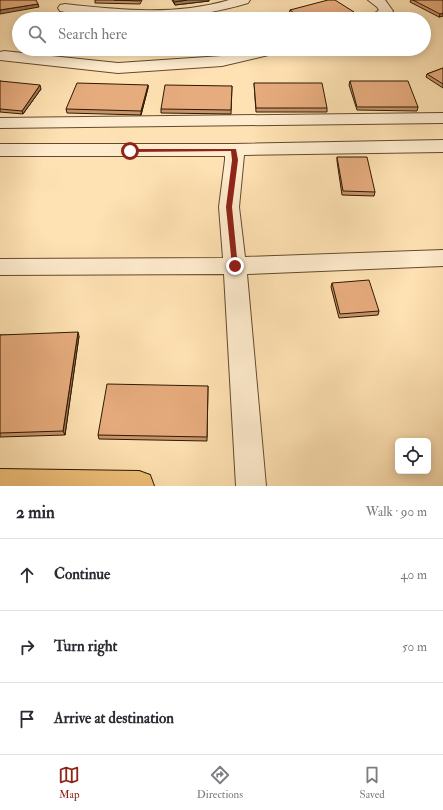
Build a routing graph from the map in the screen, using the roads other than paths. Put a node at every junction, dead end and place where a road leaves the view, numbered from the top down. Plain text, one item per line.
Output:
1 (244, 0) edge
2 (375, 0) edge
3 (65, 8) edge
4 (96, 12) edge
5 (173, 12) edge
6 (385, 12) edge
7 (12, 49) edge
8 (244, 56) edge
9 (2, 57) edge
10 (443, 118) edge
11 (0, 123) edge
12 (443, 146) edge
13 (0, 150) edge
14 (234, 150) junction
15 (443, 258) edge
16 (0, 266) edge
17 (235, 266) junction
18 (0, 484) edge
19 (139, 486) edge
20 (250, 486) edge

1 - 5 street
2 - 6 street
3 - 4 street
7 - 9 street
8 - 9 street
10 - 11 street
12 - 14 street
13 - 14 street
14 - 17 street
15 - 17 street
16 - 17 street
17 - 20 street
18 - 19 main road

